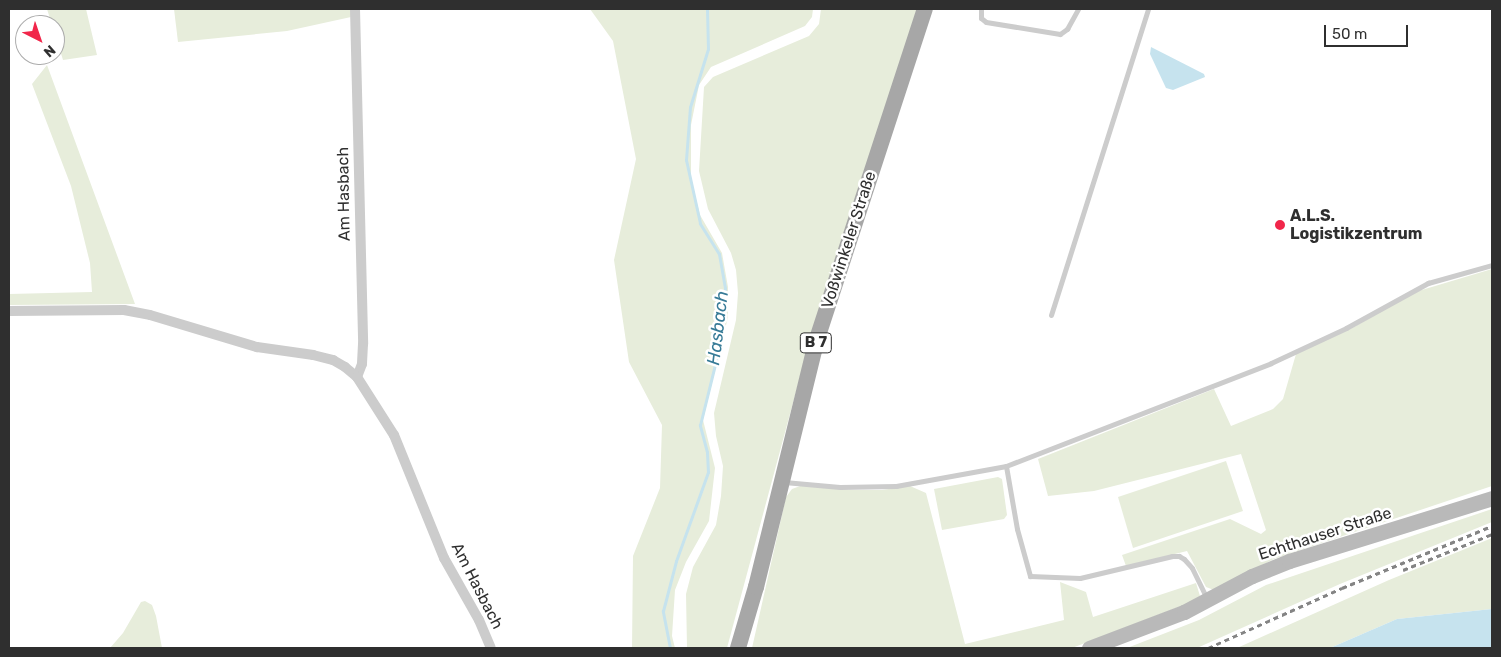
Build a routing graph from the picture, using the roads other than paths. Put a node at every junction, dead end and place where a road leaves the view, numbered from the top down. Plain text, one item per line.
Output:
1 (355, 9) edge
2 (925, 9) edge
3 (981, 9) edge
4 (1078, 9) edge
5 (1148, 9) edge
6 (1492, 265) edge
7 (9, 311) edge
8 (1051, 316) dead end
9 (357, 377) junction
10 (1006, 466) junction
11 (782, 482) junction
12 (1492, 498) edge
13 (1208, 601) junction
14 (491, 648) edge
15 (738, 648) edge
16 (1089, 648) edge

1 - 9 street, Am Hasbach
2 - 11 main road, Voßwinkeler Straße / B 7
3 - 4 lane
5 - 8 lane
6 - 10 lane
7 - 9 street, Am Hasbach
9 - 14 street, Am Hasbach
10 - 11 lane
10 - 13 lane
11 - 15 main road, Voßwinkeler Straße / B 7
12 - 13 main road, Echthauser Straße
13 - 16 main road, Echthauser Straße

